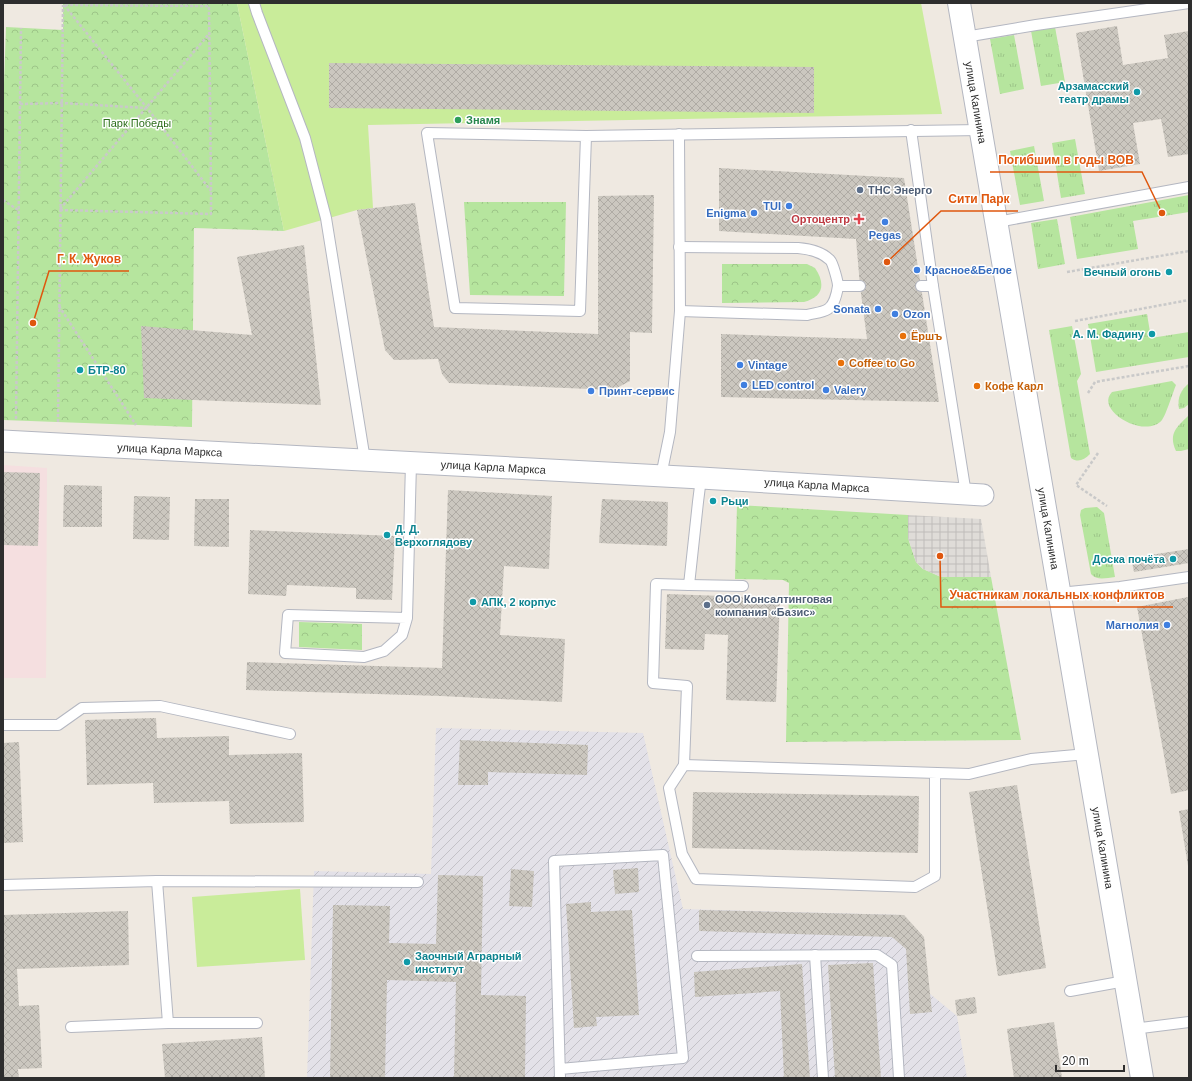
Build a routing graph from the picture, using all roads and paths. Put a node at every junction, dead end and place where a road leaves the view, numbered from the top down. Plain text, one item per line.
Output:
1 (254, 3) edge
2 (960, 3) edge
3 (1189, 3) edge
4 (63, 4) edge
5 (21, 28) dead end
6 (209, 34) junction
7 (965, 37) junction
8 (62, 103) junction
9 (20, 104) junction
10 (147, 108) junction
11 (911, 130) junction
12 (981, 130) junction
13 (679, 134) junction
14 (586, 136) junction
15 (1189, 187) edge
16 (211, 191) junction
17 (3, 200) edge
18 (19, 210) junction
19 (60, 210) junction
20 (997, 222) junction
21 (680, 247) junction
22 (1189, 251) edge
23 (1067, 272) dead end
24 (838, 286) junction
25 (860, 286) dead end
26 (921, 286) dead end
27 (933, 286) junction
28 (1189, 300) edge
29 (59, 306) junction
30 (680, 311) junction
31 (1075, 321) dead end
32 (1189, 366) edge
33 (1088, 393) dead end
34 (58, 422) dead end
35 (136, 425) dead end
36 (10, 441) edge
37 (1098, 453) dead end
38 (365, 460) junction
39 (411, 463) junction
40 (661, 476) junction
41 (701, 478) junction
42 (974, 494) joint
43 (1107, 506) dead end
44 (1189, 577) edge
45 (690, 585) junction
46 (743, 586) dead end
47 (1059, 593) junction
48 (407, 618) junction
49 (3, 725) edge
50 (290, 734) dead end
51 (1087, 754) junction
52 (684, 765) junction
53 (935, 773) junction
54 (156, 881) junction
55 (418, 882) dead end
56 (3, 885) edge
57 (697, 956) dead end
58 (815, 956) junction
59 (1125, 982) junction
60 (1070, 991) dead end
61 (1189, 1022) edge
62 (168, 1023) junction
63 (257, 1023) dead end
64 (71, 1027) dead end
65 (1133, 1029) junction
66 (560, 1074) edge
67 (823, 1078) edge
68 (899, 1078) edge
69 (1142, 1078) edge

1 - 38 lane
2 - 7 street, улица Калинина
3 - 7 lane
4 - 6 path
4 - 8 path
4 - 10 path
5 - 9 path
6 - 10 path
6 - 16 path
7 - 12 street, улица Калинина
8 - 9 path
8 - 10 path
8 - 19 path
9 - 18 path
10 - 16 path
10 - 19 path
11 - 12 lane
11 - 13 lane
11 - 27 lane
12 - 20 street, улица Калинина
13 - 14 lane
13 - 21 lane
14 - 14 lane
15 - 20 lane
16 - 19 path
17 - 18 path
18 - 36 path
19 - 29 path
20 - 47 street, улица Калинина
21 - 24 lane
21 - 30 lane
22 - 23 path
24 - 25 lane
24 - 30 lane
26 - 27 lane
27 - 42 lane
28 - 31 path
29 - 34 path
29 - 35 path
30 - 40 lane
32 - 33 path
36 - 38 street, улица Карла Маркса
37 - 43 path
38 - 39 street, улица Карла Маркса
39 - 40 street, улица Карла Маркса
39 - 48 lane
40 - 41 street, улица Карла Маркса
41 - 42 street, улица Карла Маркса
41 - 45 lane
44 - 47 lane
45 - 46 lane
45 - 52 lane
47 - 51 street, улица Калинина
48 - 48 lane
49 - 50 lane
51 - 53 lane
51 - 59 street, улица Калинина
52 - 53 lane
52 - 53 lane
54 - 55 lane
54 - 56 lane
54 - 62 lane
57 - 58 lane
58 - 67 lane
58 - 68 lane
59 - 60 lane
59 - 65 street, улица Калинина
61 - 65 lane
62 - 63 lane
62 - 64 lane
65 - 69 street, улица Калинина
66 - 66 lane

